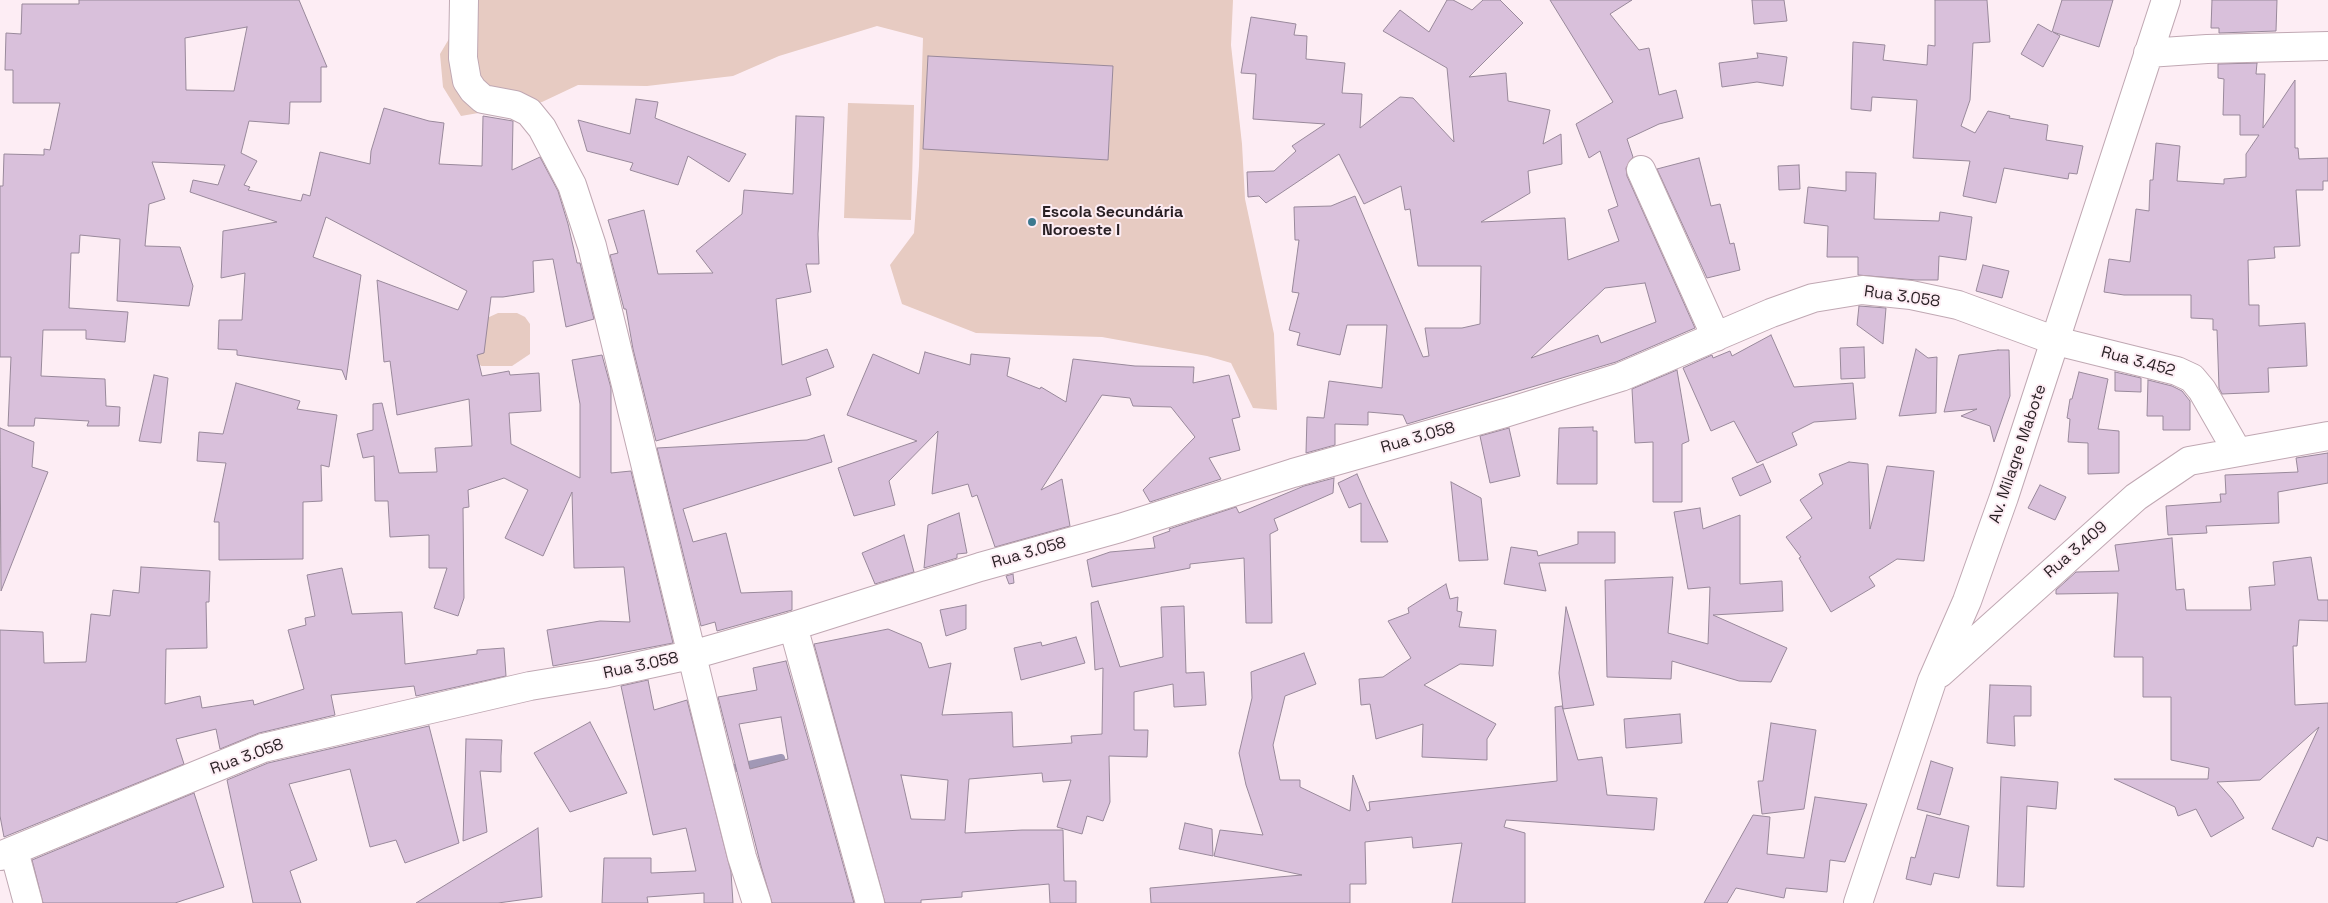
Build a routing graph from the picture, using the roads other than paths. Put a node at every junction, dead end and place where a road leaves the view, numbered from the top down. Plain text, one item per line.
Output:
1 (464, 0) edge
2 (2166, 0) edge
3 (2328, 46) edge
4 (2148, 53) junction
5 (1642, 170) dead end
6 (1716, 337) junction
7 (2056, 341) junction
8 (2328, 436) edge
9 (2237, 451) junction
10 (793, 626) junction
11 (694, 654) junction
12 (1932, 680) junction
13 (7, 854) edge
14 (28, 903) edge
15 (757, 903) edge
16 (870, 903) edge
17 (1858, 903) edge

1 - 11 street
2 - 4 street, Av. Milagre Mabote
3 - 4 street
4 - 7 street, Av. Milagre Mabote
5 - 6 street
6 - 7 street, Rua 3.058
6 - 10 street, Rua 3.058
7 - 9 street, Rua 3.452
7 - 12 street, Av. Milagre Mabote
8 - 9 street
9 - 12 street, Rua 3.409
10 - 11 street, Rua 3.058
10 - 16 street
11 - 13 street, Rua 3.058
11 - 15 street
12 - 17 street, Av. Milagre Mabote
13 - 14 street

